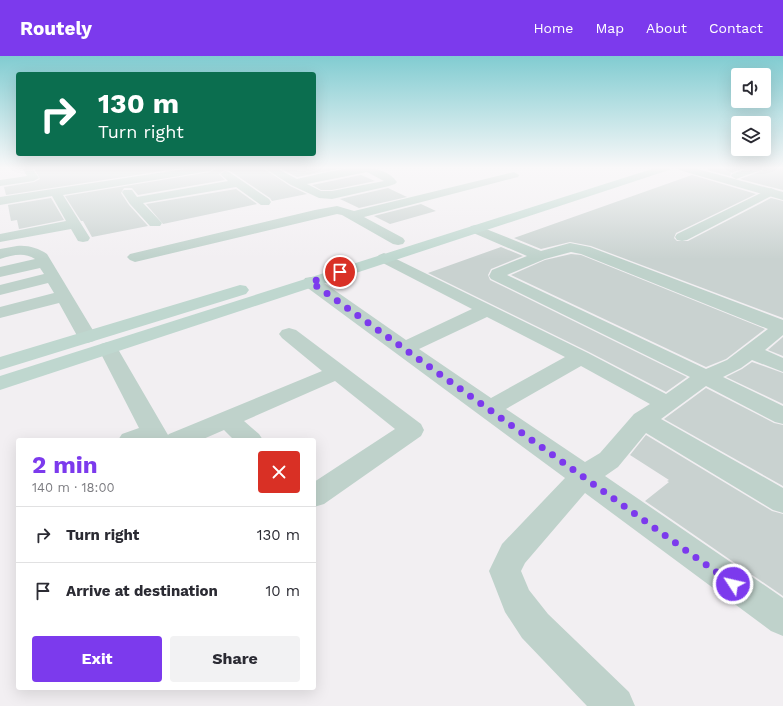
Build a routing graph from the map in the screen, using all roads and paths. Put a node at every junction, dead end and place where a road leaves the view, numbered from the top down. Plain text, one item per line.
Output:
1 (19, 198) edge
2 (59, 198) edge
3 (144, 198) edge
4 (260, 198) edge
5 (421, 198) edge
6 (537, 198) edge
7 (571, 198) edge
8 (765, 198) edge
9 (134, 200) joint
10 (0, 201) edge
11 (265, 202) dead end
12 (355, 215) junction
13 (155, 223) dead end
14 (74, 224) junction
15 (476, 229) junction
16 (682, 236) dead end
17 (0, 238) edge
18 (83, 238) dead end
19 (398, 241) junction
20 (0, 254) edge
21 (540, 256) junction
22 (136, 257) dead end
23 (384, 258) junction
24 (44, 262) junction
25 (0, 272) edge
26 (53, 277) junction
27 (311, 282) junction
28 (0, 290) edge
29 (64, 296) junction
30 (486, 310) junction
31 (0, 313) edge
32 (782, 327) edge
33 (289, 334) dead end
34 (87, 337) junction
35 (108, 348) junction
36 (404, 348) junction
37 (750, 351) junction
38 (581, 357) junction
39 (0, 364) edge
40 (783, 366) edge
41 (338, 372) junction
42 (705, 377) junction
43 (0, 383) edge
44 (667, 404) junction
45 (488, 409) junction
46 (783, 416) edge
47 (228, 420) junction
48 (643, 420) junction
49 (147, 437) edge
50 (183, 438) edge
51 (248, 438) edge
52 (583, 477) junction
53 (316, 495) edge
54 (783, 502) edge
55 (783, 619) edge
56 (615, 706) edge

1 - 10 street
2 - 14 street
3 - 9 street
4 - 11 street
5 - 12 street
6 - 19 main road
7 - 15 main road
8 - 16 street
9 - 13 street
12 - 19 street
12 - 22 street
14 - 17 street
14 - 18 street
15 - 21 street
15 - 23 main road
19 - 34 main road
20 - 24 street
21 - 32 street
21 - 42 street
23 - 27 main road
23 - 30 street
24 - 25 street
24 - 26 street
26 - 28 street
26 - 29 street
27 - 35 main road
27 - 36 street
29 - 31 street
29 - 34 street
30 - 36 street
30 - 38 street
32 - 37 street
33 - 41 street
34 - 39 main road
35 - 43 main road
35 - 49 street
36 - 45 street
37 - 40 street
37 - 42 street
38 - 44 street
38 - 45 street
41 - 47 street
41 - 53 street
42 - 44 street
42 - 46 street
44 - 48 street
45 - 52 street
47 - 50 street
47 - 51 street
48 - 52 street
48 - 54 street
52 - 55 street
52 - 56 street

